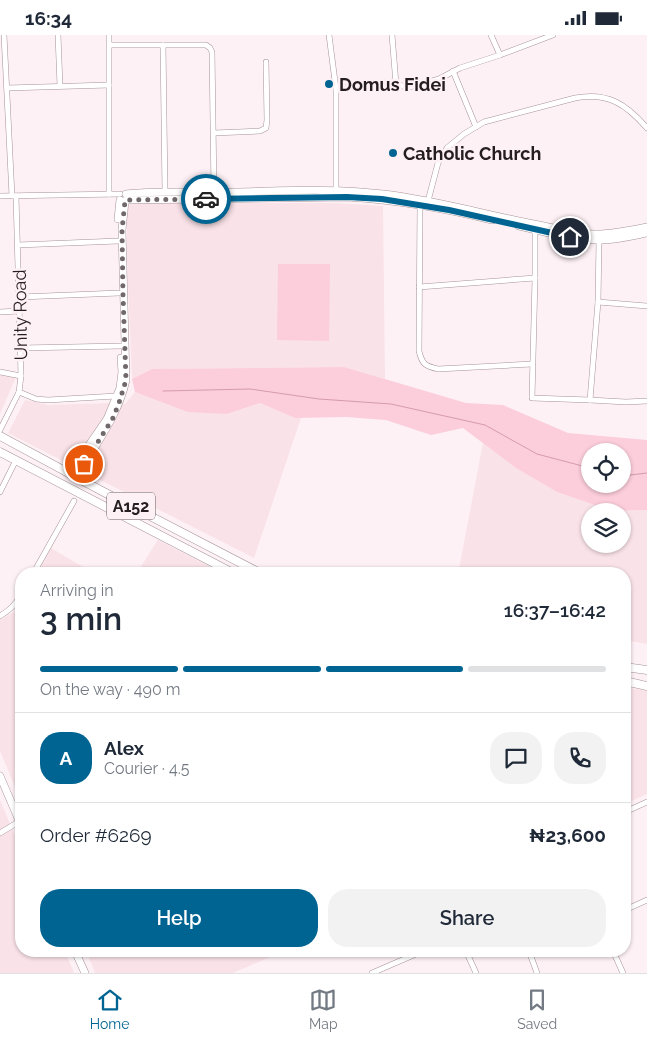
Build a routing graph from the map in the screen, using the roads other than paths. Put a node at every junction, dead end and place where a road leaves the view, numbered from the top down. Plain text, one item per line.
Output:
1 (4, 35) edge
2 (58, 35) edge
3 (109, 35) edge
4 (329, 35) edge
5 (392, 35) edge
6 (490, 35) edge
7 (553, 35) edge
8 (110, 45) junction
9 (163, 45) junction
10 (500, 55) junction
11 (266, 63) dead end
12 (453, 71) junction
13 (396, 84) junction
14 (109, 85) junction
15 (60, 87) junction
16 (7, 88) junction
17 (336, 89) junction
18 (476, 127) junction
19 (647, 128) edge
20 (214, 133) junction
21 (165, 191) junction
22 (336, 191) junction
23 (214, 193) junction
24 (110, 194) junction
25 (0, 196) edge
26 (14, 196) junction
27 (123, 197) junction
28 (428, 201) junction
29 (420, 205) junction
30 (647, 227) edge
31 (535, 230) junction
32 (647, 233) edge
33 (600, 240) junction
34 (118, 241) junction
35 (18, 245) junction
36 (535, 278) junction
37 (419, 287) junction
38 (119, 293) junction
39 (20, 297) junction
40 (598, 302) junction
41 (647, 306) edge
42 (0, 311) edge
43 (19, 311) junction
44 (121, 346) junction
45 (21, 348) junction
46 (532, 364) junction
47 (0, 372) edge
48 (21, 376) junction
49 (19, 392) junction
50 (116, 396) junction
51 (590, 400) junction
52 (647, 401) edge
53 (0, 430) edge
54 (0, 437) edge
55 (0, 452) edge
56 (16, 460) junction
57 (65, 471) junction
58 (85, 482) junction
59 (100, 490) junction
60 (0, 492) edge
61 (94, 500) junction
62 (74, 501) dead end
63 (37, 567) edge
64 (221, 567) edge
65 (248, 567) edge
66 (15, 605) edge
67 (0, 615) edge
68 (631, 668) edge
69 (636, 668) junction
70 (631, 669) edge
71 (647, 670) edge
72 (631, 682) edge
73 (647, 685) edge
74 (0, 776) edge
75 (647, 802) edge
76 (631, 809) edge
77 (15, 810) edge
78 (15, 826) edge
79 (0, 833) edge
80 (647, 900) edge
81 (631, 907) edge
82 (78, 957) edge
83 (409, 957) edge
84 (469, 957) edge
85 (531, 957) edge
86 (615, 957) edge
87 (85, 973) edge
88 (372, 973) edge
89 (476, 973) edge
90 (537, 973) edge
91 (622, 973) edge

1 - 16 street, Unity Road
2 - 15 street
3 - 8 street
4 - 17 street
5 - 13 street
6 - 10 street
7 - 10 street
8 - 9 street
8 - 14 street
9 - 20 street
9 - 21 street
10 - 12 street
11 - 20 street
12 - 13 street
12 - 18 street
13 - 17 street
14 - 15 street
14 - 24 street
15 - 16 street
16 - 26 street, Unity Road
17 - 22 street
18 - 19 street
18 - 28 street
20 - 23 street
21 - 23 street
21 - 27 street
22 - 23 street
22 - 28 street
24 - 26 street
24 - 27 street
25 - 26 street
26 - 35 street, Unity Road
27 - 29 street
27 - 34 street
27 - 58 street
28 - 30 street
29 - 31 street
29 - 37 street
31 - 33 street
31 - 36 street
32 - 33 street
33 - 40 street
34 - 35 street
34 - 38 street
35 - 39 street, Unity Road
36 - 37 street
36 - 46 street
37 - 46 street
38 - 39 street
38 - 44 street
39 - 43 street, Unity Road
40 - 41 street
40 - 51 street
42 - 43 street
43 - 45 street, Unity Road
44 - 45 street
44 - 50 street
45 - 48 street, Unity Road
46 - 51 street
47 - 48 street
48 - 49 street, Unity Road
49 - 50 street
49 - 53 street, Unity Road
50 - 57 street
51 - 52 street
54 - 57 main road, A152
55 - 56 main road, A152
56 - 60 street
56 - 61 main road, A152
57 - 58 main road, A152
58 - 59 main road, A152
59 - 61 main road
59 - 65 main road, A152
61 - 64 main road, A152
62 - 63 street
66 - 67 street
68 - 69 main road
69 - 70 main road
69 - 71 main road
72 - 73 main road
74 - 77 street
75 - 76 street
78 - 79 street
80 - 81 street
82 - 87 street
83 - 88 street
84 - 89 street
85 - 90 street
86 - 91 street

